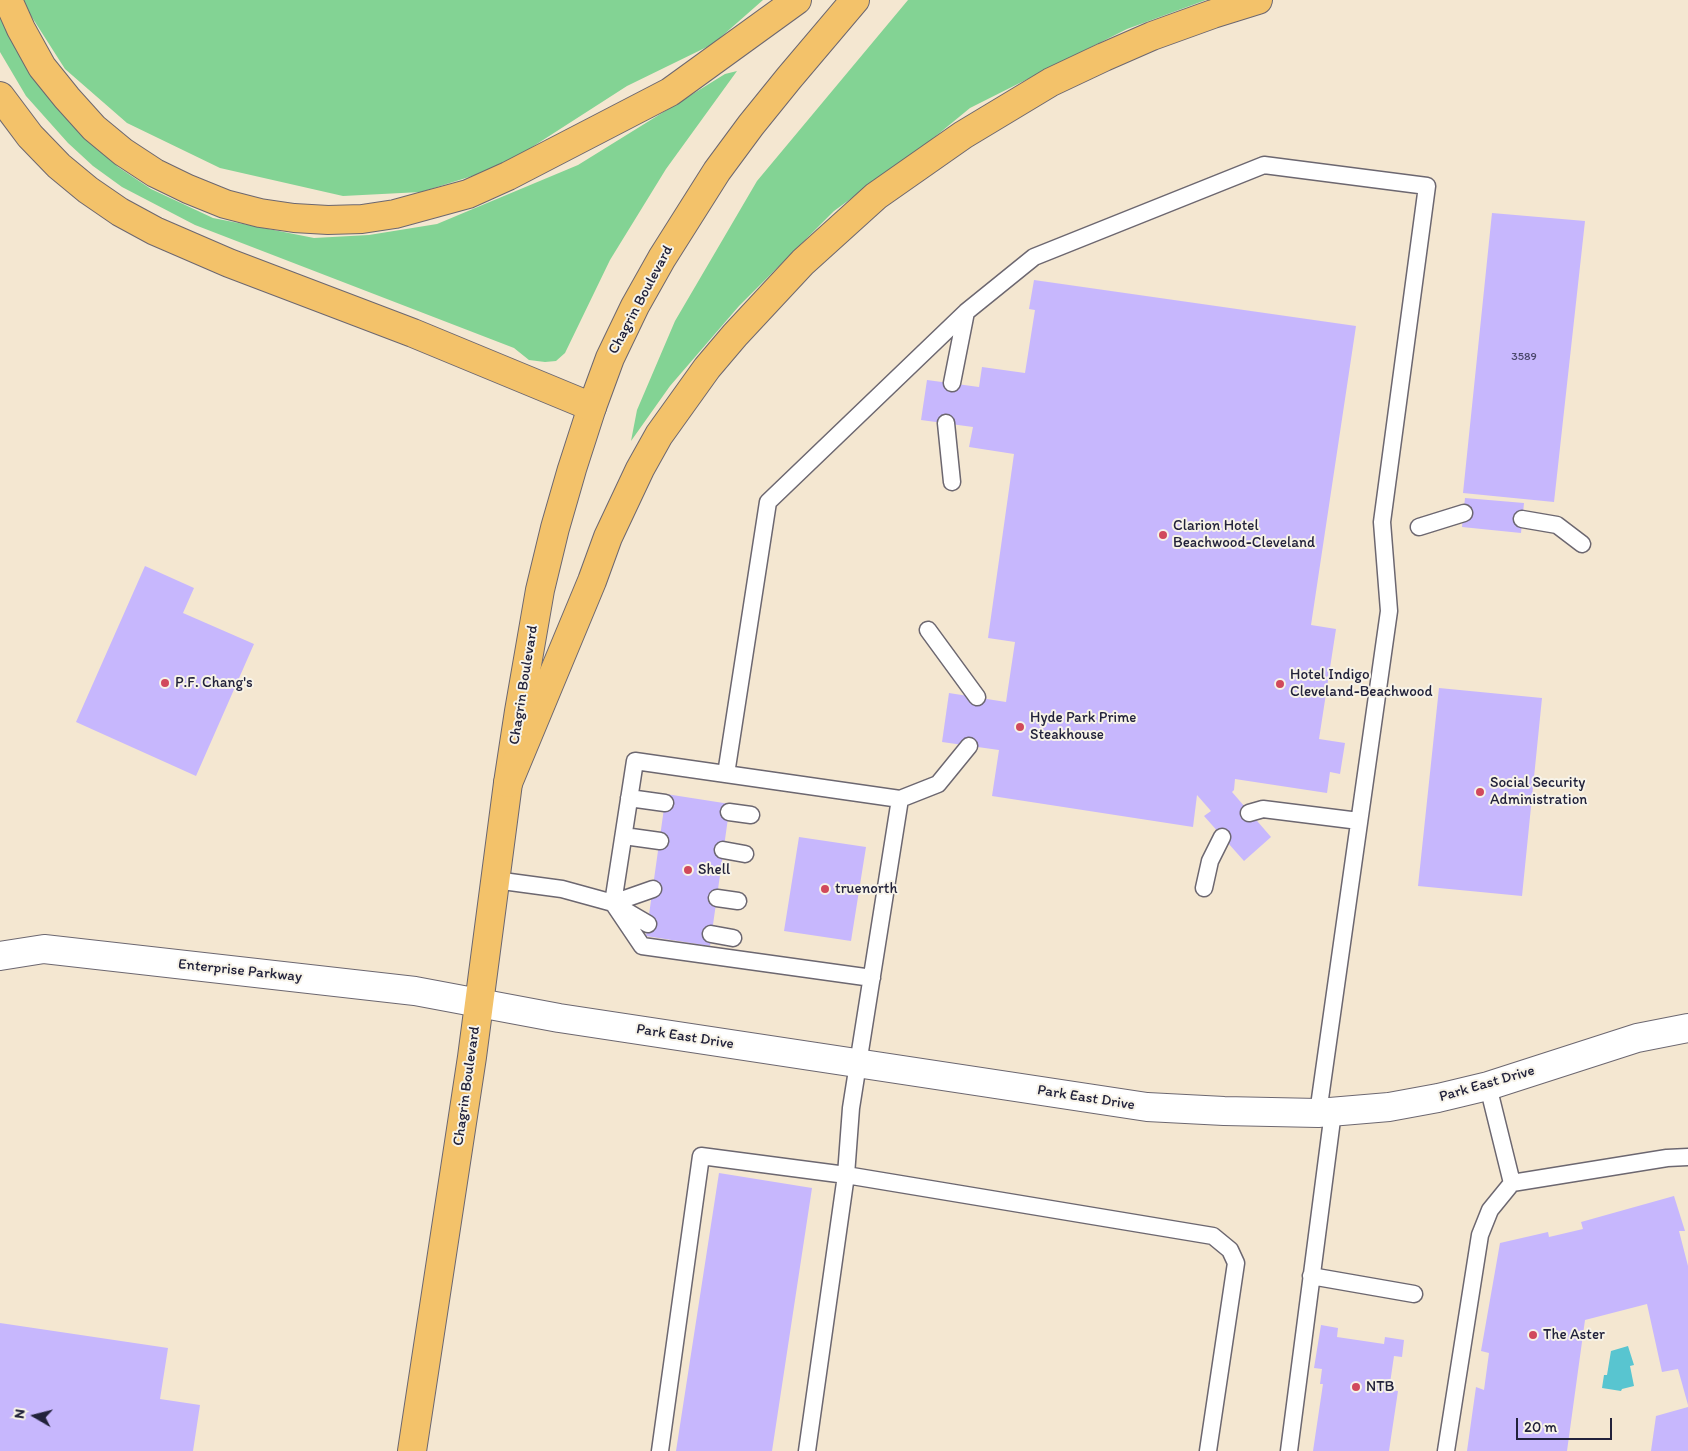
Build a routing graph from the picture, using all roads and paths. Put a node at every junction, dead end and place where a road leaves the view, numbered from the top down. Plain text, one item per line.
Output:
1 (8, 0) edge
2 (797, 0) edge
3 (855, 0) edge
4 (1258, 0) edge
5 (0, 96) edge
6 (966, 312) junction
7 (952, 383) dead end
8 (592, 407) junction
9 (946, 423) dead end
10 (952, 482) dead end
11 (1464, 513) dead end
12 (1522, 519) dead end
13 (1419, 527) dead end
14 (1582, 544) dead end
15 (928, 630) dead end
16 (977, 697) dead end
17 (969, 746) dead end
18 (726, 774) junction
19 (508, 782) junction
20 (629, 798) junction
21 (900, 799) junction
22 (665, 803) dead end
23 (728, 812) dead end
24 (1249, 813) dead end
25 (751, 815) dead end
26 (1359, 821) junction
27 (624, 836) junction
28 (1222, 837) dead end
29 (660, 841) dead end
30 (723, 850) dead end
31 (745, 854) dead end
32 (495, 880) junction
33 (1204, 888) dead end
34 (653, 889) dead end
35 (716, 898) dead end
36 (738, 901) dead end
37 (613, 903) junction
38 (648, 924) dead end
39 (711, 934) dead end
40 (733, 938) dead end
41 (0, 956) edge
42 (872, 978) junction
43 (479, 1003) junction
44 (1688, 1028) edge
45 (858, 1064) junction
46 (1488, 1086) junction
47 (1325, 1113) junction
48 (1687, 1159) edge
49 (846, 1174) junction
50 (1512, 1183) junction
51 (1311, 1276) junction
52 (1414, 1294) dead end
53 (412, 1451) edge
54 (660, 1451) edge
55 (807, 1451) edge
56 (1208, 1451) edge
57 (1289, 1451) edge
58 (1446, 1451) edge

1 - 2 main road
3 - 8 main road, Chagrin Boulevard
4 - 19 main road
5 - 8 main road
6 - 7 lane
6 - 18 lane
6 - 26 lane
8 - 19 main road, Chagrin Boulevard
9 - 10 lane
11 - 13 lane
12 - 14 lane
15 - 16 lane
17 - 21 lane
18 - 20 lane
18 - 21 lane
19 - 32 main road, Chagrin Boulevard
20 - 22 lane
20 - 27 lane
21 - 42 lane
23 - 25 lane
24 - 26 lane
26 - 47 lane
27 - 29 lane
27 - 37 lane
28 - 33 lane
30 - 31 lane
32 - 37 lane
32 - 43 main road, Chagrin Boulevard
34 - 37 lane
35 - 36 lane
37 - 38 lane
37 - 42 lane
39 - 40 lane
41 - 43 street, Enterprise Parkway
42 - 45 lane
43 - 45 street, Park East Drive
43 - 53 main road, Chagrin Boulevard
44 - 46 street, Park East Drive
45 - 47 street, Park East Drive
45 - 49 lane
46 - 47 street, Park East Drive
46 - 50 lane
47 - 51 lane
48 - 50 lane
49 - 54 lane
49 - 55 lane
49 - 56 lane
50 - 58 lane
51 - 52 lane
51 - 57 lane

